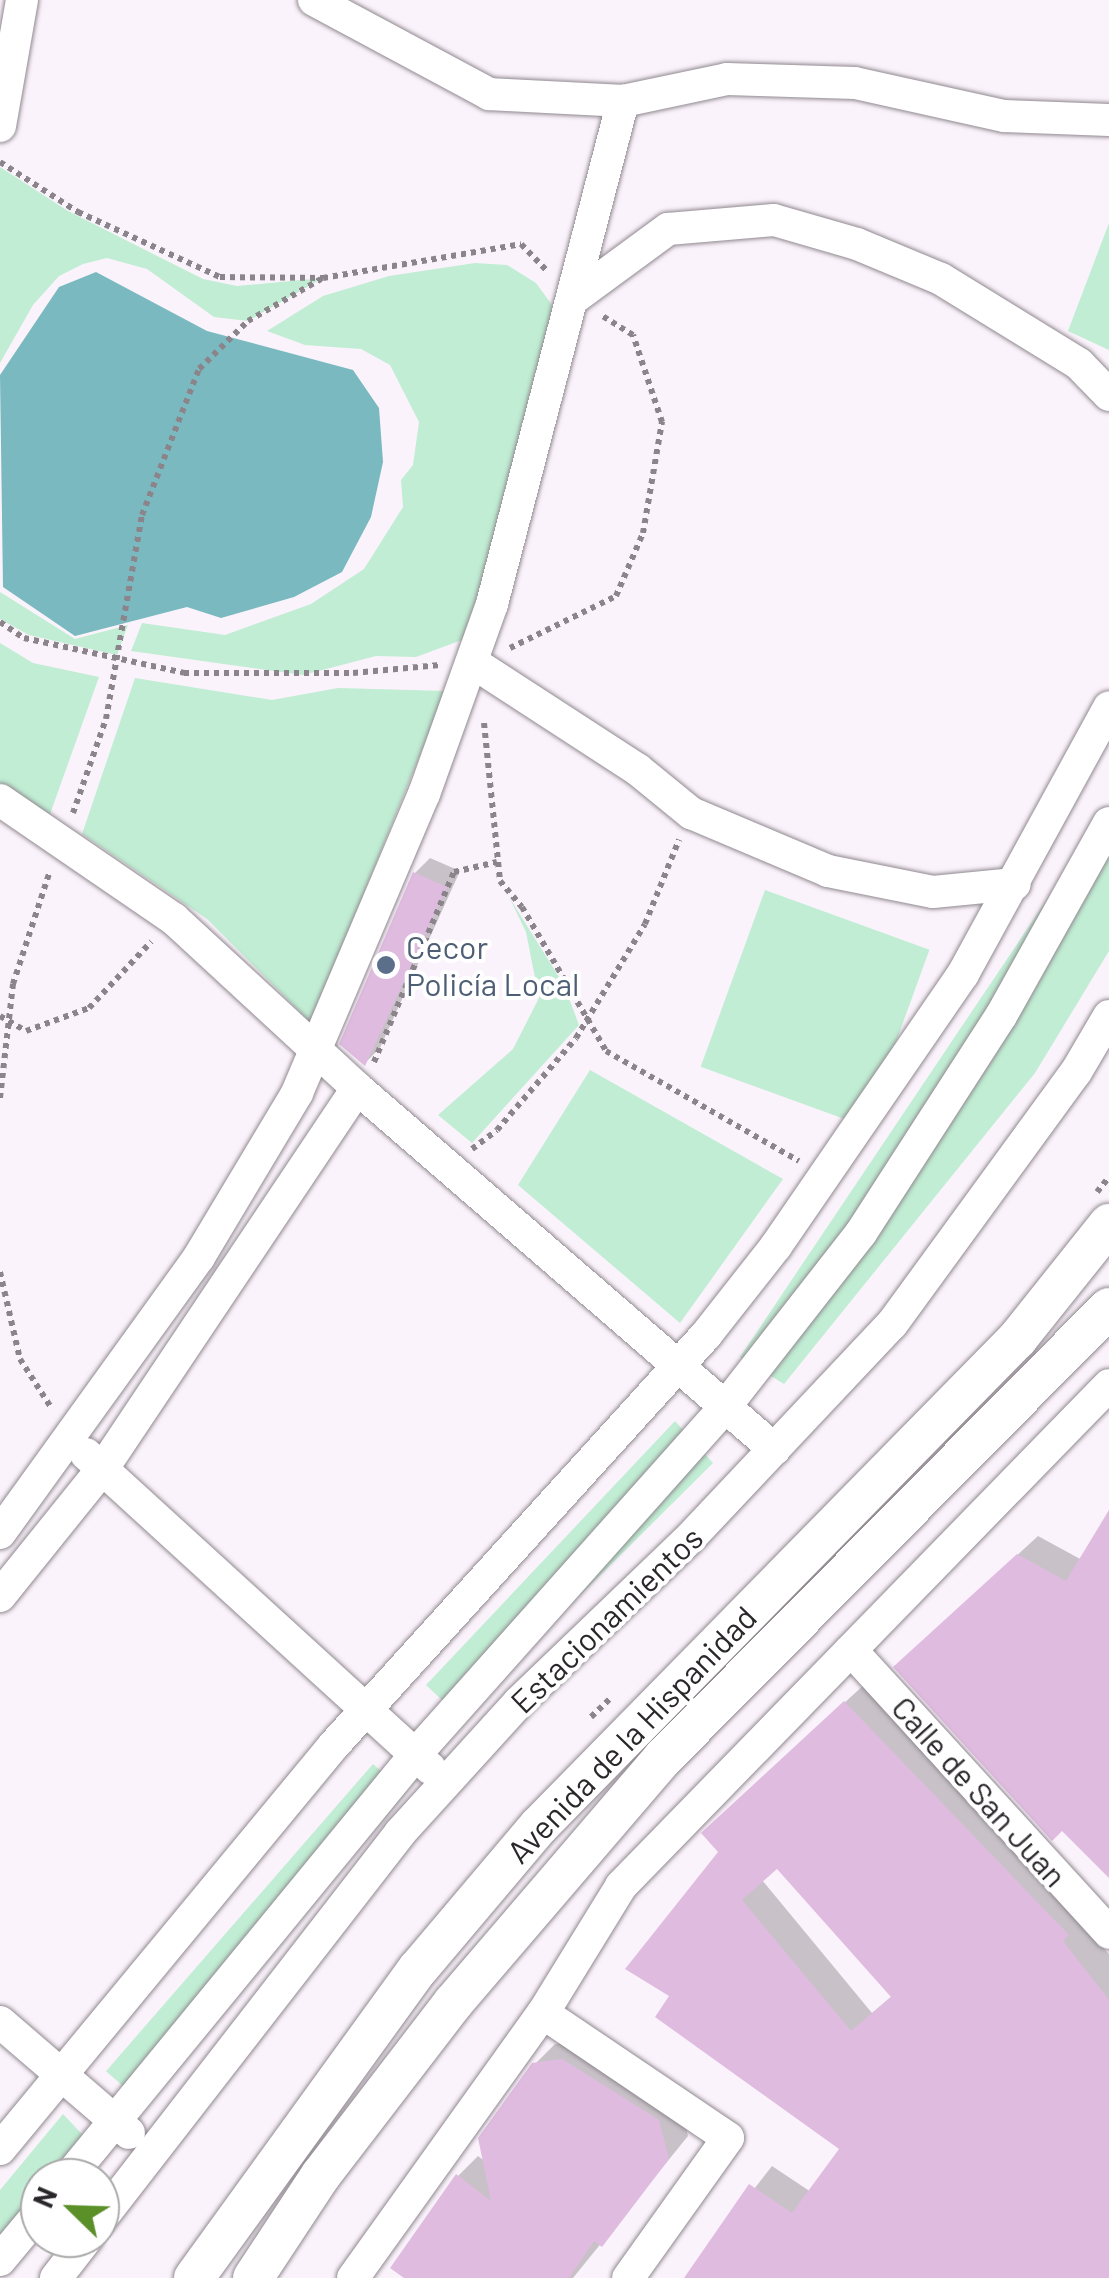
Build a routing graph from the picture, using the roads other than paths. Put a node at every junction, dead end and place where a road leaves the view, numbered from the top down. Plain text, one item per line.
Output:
1 (22, 0) edge
2 (314, 0) edge
3 (623, 101) junction
4 (1109, 120) edge
5 (0, 126) edge
6 (574, 298) junction
7 (1109, 395) edge
8 (472, 662) junction
9 (1109, 707) edge
10 (0, 800) edge
11 (1109, 823) edge
12 (1014, 884) junction
13 (1109, 1016) edge
14 (316, 1047) junction
15 (358, 1088) junction
16 (1109, 1224) edge
17 (1109, 1308) edge
18 (678, 1365) junction
19 (1109, 1385) edge
20 (725, 1406) junction
21 (72, 1440) junction
22 (774, 1449) junction
23 (102, 1468) junction
24 (0, 1533) edge
25 (0, 1596) edge
26 (851, 1650) junction
27 (366, 1709) junction
28 (415, 1755) junction
29 (446, 1783) junction
30 (1109, 1933) edge
31 (543, 2013) junction
32 (0, 2022) edge
33 (61, 2075) junction
34 (116, 2122) junction
35 (0, 2149) edge
36 (150, 2152) junction
37 (85, 2158) edge
38 (120, 2193) edge
39 (20, 2236) edge
40 (72, 2258) edge
41 (0, 2260) edge
42 (56, 2278) edge
43 (194, 2278) edge
44 (252, 2278) edge
45 (353, 2278) edge
46 (628, 2278) edge

1 - 5 street
2 - 3 street
3 - 4 street
3 - 6 street
6 - 7 street
6 - 8 street
8 - 12 street
8 - 14 street
9 - 12 street
10 - 14 street
11 - 20 street
12 - 18 street
13 - 22 street, Estacionamientos
14 - 15 street
14 - 21 street
15 - 18 street
15 - 23 street
16 - 43 main road, Avenida de la Hispanidad
17 - 44 main road, Avenida de la Hispanidad
18 - 20 street
18 - 27 street
19 - 26 street
20 - 22 street
20 - 28 street
21 - 23 street
21 - 24 street
22 - 29 street, Estacionamientos
23 - 25 street
23 - 27 street
26 - 30 street, Calle de San Juan
26 - 31 street
27 - 28 street
27 - 33 street
28 - 29 street
28 - 34 street
29 - 36 street, Estacionamientos
31 - 45 street
31 - 46 street
32 - 33 street
33 - 34 street
33 - 35 street
34 - 36 street
34 - 37 street
36 - 38 street, Estacionamientos
39 - 41 street
40 - 42 street

